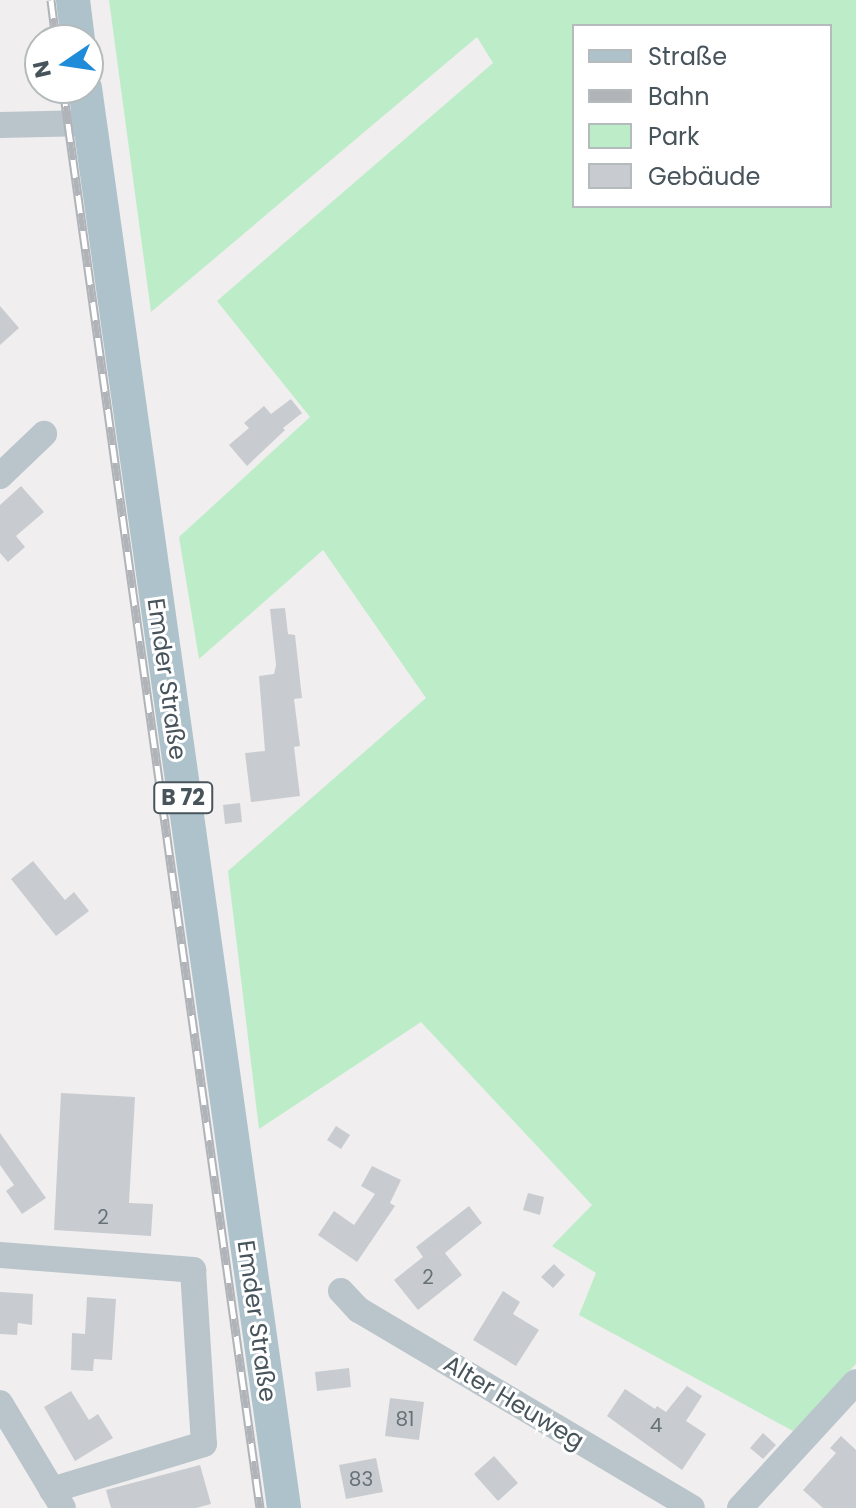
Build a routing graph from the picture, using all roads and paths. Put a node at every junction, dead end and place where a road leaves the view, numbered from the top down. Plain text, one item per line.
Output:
1 (73, 0) edge
2 (76, 24) edge
3 (87, 104) edge
4 (90, 123) junction
5 (0, 125) edge
6 (44, 434) dead end
7 (0, 476) edge
8 (0, 1255) edge
9 (341, 1291) dead end
10 (856, 1382) edge
11 (0, 1403) edge
12 (58, 1499) edge
13 (284, 1508) edge
14 (692, 1508) edge
15 (740, 1508) edge

1 - 2 main road
3 - 4 main road, Emder Straße / B 72
4 - 5 street
4 - 13 main road, Emder Straße / B 72
6 - 7 street
8 - 12 street
9 - 14 street, Alter Heuweg
10 - 15 street
11 - 12 street

